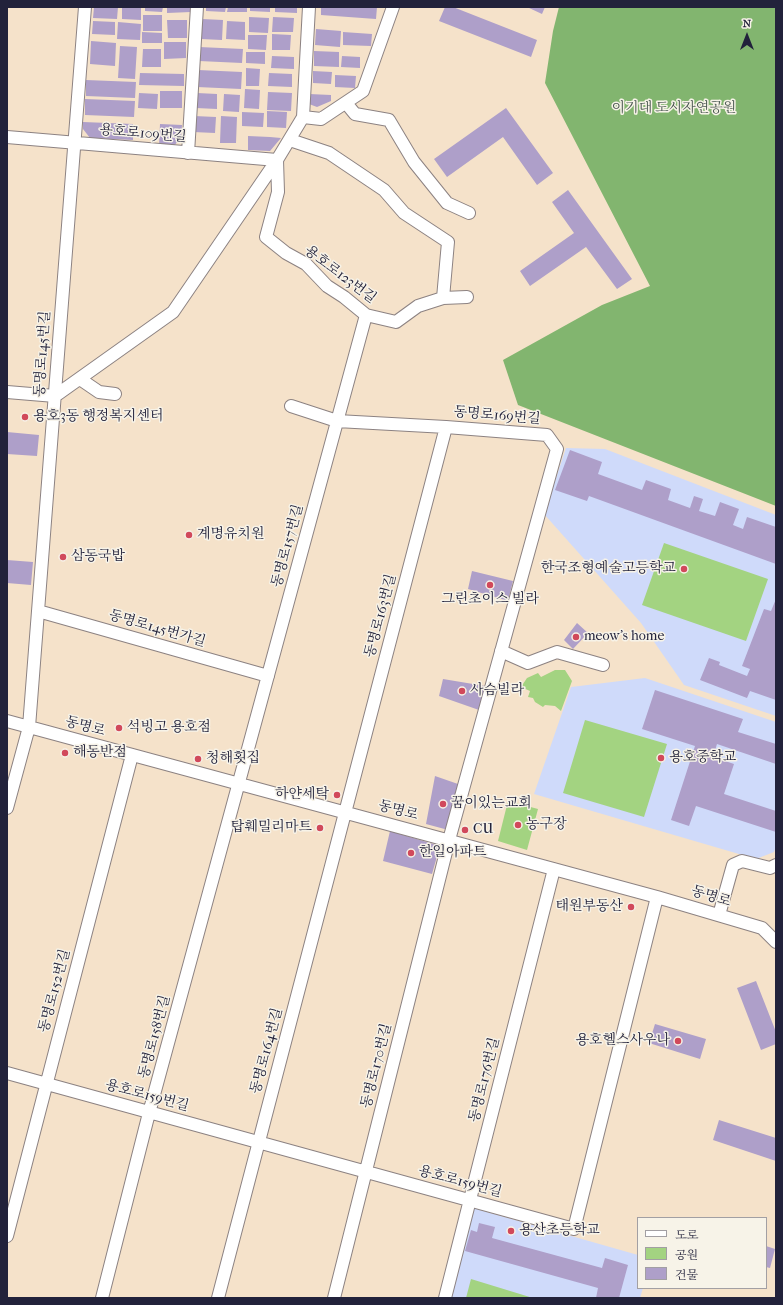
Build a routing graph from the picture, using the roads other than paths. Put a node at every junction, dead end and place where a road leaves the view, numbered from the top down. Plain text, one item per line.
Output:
1 (85, 7) edge
2 (197, 7) edge
3 (309, 7) edge
4 (393, 7) edge
5 (346, 103) junction
6 (303, 117) junction
7 (7, 137) edge
8 (290, 140) junction
9 (74, 143) junction
10 (188, 152) junction
11 (277, 160) junction
12 (469, 213) dead end
13 (467, 297) dead end
14 (443, 298) junction
15 (366, 315) junction
16 (80, 379) junction
17 (7, 392) edge
18 (115, 394) dead end
19 (55, 396) junction
20 (291, 406) dead end
21 (337, 421) junction
22 (446, 427) junction
23 (38, 611) junction
24 (501, 652) junction
25 (603, 665) dead end
26 (268, 676) junction
27 (7, 721) edge
28 (29, 727) junction
29 (132, 755) junction
30 (239, 784) junction
31 (7, 808) edge
32 (345, 812) junction
33 (449, 840) junction
34 (776, 864) edge
35 (554, 869) junction
36 (657, 897) junction
37 (719, 915) junction
38 (776, 942) edge
39 (7, 1073) edge
40 (46, 1084) junction
41 (150, 1113) junction
42 (259, 1143) junction
43 (366, 1172) junction
44 (470, 1201) junction
45 (7, 1236) edge
46 (102, 1298) edge
47 (218, 1298) edge
48 (334, 1298) edge
49 (445, 1298) edge

1 - 9 street, 동명로145번길
2 - 10 street
3 - 6 street
4 - 5 street
5 - 6 street
5 - 12 street
6 - 8 street
7 - 9 street, 용호로109번길
8 - 11 street
8 - 14 street
9 - 10 street, 용호로109번길
9 - 19 street, 동명로145번길
10 - 11 street, 용호로109번길
11 - 15 street, 용호로123번길
11 - 16 street
13 - 14 street, 용호로123번길
14 - 15 street, 용호로123번길
15 - 21 street, 동명로157번길
16 - 18 street
16 - 19 street
17 - 19 street
19 - 23 street, 동명로145번길
20 - 21 street, 동명로169번길
21 - 22 street, 동명로169번길
21 - 26 street, 동명로157번길
22 - 24 street, 동명로169번길
22 - 32 street, 동명로163번길
23 - 26 street, 동명로145번가길
23 - 28 street, 동명로145번길
24 - 25 street
24 - 33 street, 동명로169번길
26 - 30 street, 동명로157번길
27 - 28 street, 동명로
28 - 29 street, 동명로
28 - 31 street, 동명로145번길
29 - 30 street, 동명로
29 - 40 street, 동명로152번길
30 - 32 street, 동명로
30 - 41 street, 동명로158번길
32 - 33 street, 동명로
32 - 42 street, 동명로164번길
33 - 35 street, 동명로
33 - 43 street, 동명로170번길
34 - 37 street
35 - 36 street, 동명로
35 - 44 street, 동명로176번길
36 - 37 street, 동명로
36 - 44 street, 용호로159번길
37 - 38 street, 동명로
39 - 40 street, 용호로159번길
40 - 41 street, 용호로159번길
40 - 45 street, 동명로152번길
41 - 42 street, 용호로159번길
41 - 46 street, 동명로158번길
42 - 43 street, 용호로159번길
42 - 47 street, 동명로164번길
43 - 44 street, 용호로159번길
43 - 48 street, 동명로170번길
44 - 49 street, 동명로176번길

